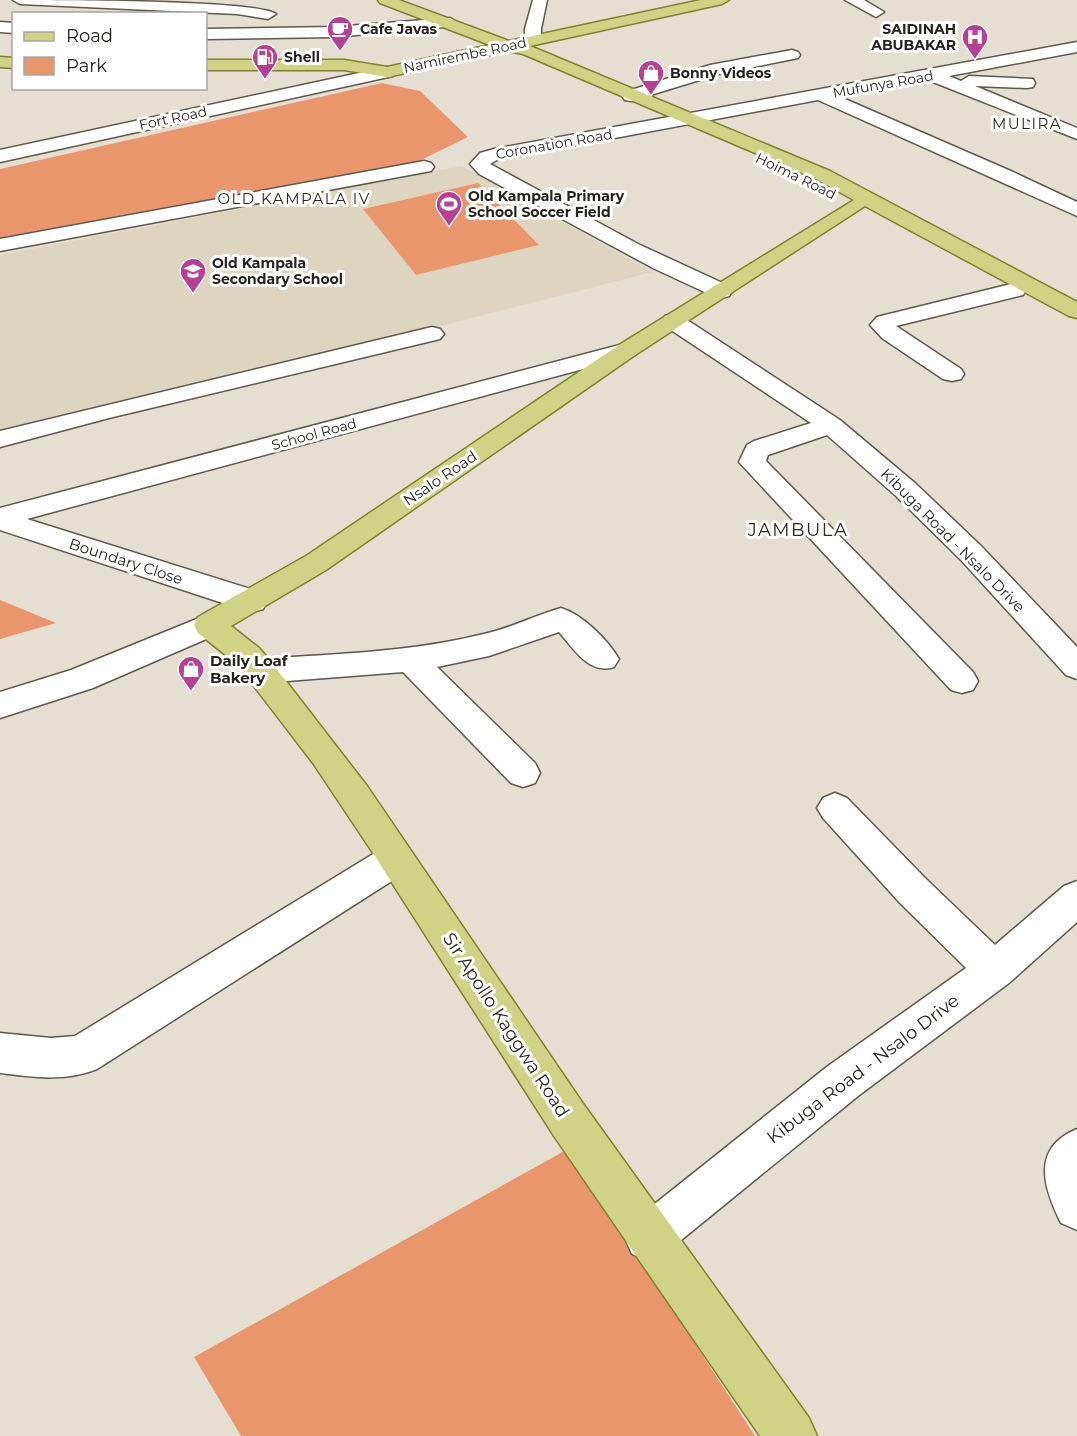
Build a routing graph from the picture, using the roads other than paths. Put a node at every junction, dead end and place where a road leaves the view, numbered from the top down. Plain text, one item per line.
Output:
1 (20, 0) edge
2 (385, 0) edge
3 (540, 0) edge
4 (722, 0) edge
5 (852, 0) edge
6 (122, 10) edge
7 (876, 12) dead end
8 (268, 14) dead end
9 (450, 24) junction
10 (207, 34) edge
11 (533, 40) junction
12 (507, 46) junction
13 (1077, 47) edge
14 (792, 54) dead end
15 (207, 65) edge
16 (368, 68) junction
17 (387, 72) junction
18 (939, 77) junction
19 (346, 81) junction
20 (1027, 84) dead end
21 (820, 95) junction
22 (631, 96) junction
23 (682, 121) junction
24 (1077, 134) edge
25 (0, 156) edge
26 (424, 167) dead end
27 (856, 205) junction
28 (1077, 210) edge
29 (0, 245) edge
30 (1015, 290) junction
31 (721, 291) junction
32 (1077, 311) edge
33 (673, 321) junction
34 (1077, 324) edge
35 (432, 334) dead end
36 (627, 350) junction
37 (952, 374) dead end
38 (831, 425) junction
39 (0, 439) edge
40 (0, 519) edge
41 (252, 601) junction
42 (209, 626) junction
43 (603, 659) dead end
44 (412, 661) junction
45 (1077, 667) edge
46 (261, 671) junction
47 (962, 681) dead end
48 (0, 705) edge
49 (524, 773) dead end
50 (835, 808) dead end
51 (396, 859) junction
52 (1077, 898) edge
53 (995, 970) junction
54 (0, 1053) edge
55 (1077, 1151) edge
56 (1077, 1207) edge
57 (648, 1238) junction
58 (790, 1436) edge

1 - 6 street
2 - 9 main road, Hoima Road
3 - 11 street
4 - 11 main road, Namirembe Road
5 - 7 street
6 - 8 street
9 - 10 street
9 - 12 main road, Hoima Road
11 - 12 main road, Namirembe Road
12 - 17 main road, Namirembe Road
12 - 22 main road, Hoima Road
12 - 23 main road, Hoima Road
13 - 18 street, Mufunya Road
14 - 22 street
15 - 16 main road, Namirembe Road
16 - 17 main road, Namirembe Road
16 - 19 street, Fort Road
17 - 19 street, Fort Road
18 - 20 street
18 - 21 street, Mufunya Road
18 - 24 street
19 - 25 street, Fort Road
21 - 23 street, Mufunya Road
21 - 28 street
22 - 23 main road, Hoima Road
23 - 27 main road, Hoima Road
23 - 31 street, Coronation Road
23 - 32 main road, Hoima Road
26 - 29 street
27 - 30 main road, Hoima Road
27 - 31 main road, Nsalo Road
30 - 34 main road, Hoima Road
30 - 37 street
31 - 33 main road, Nsalo Road
33 - 36 main road, Nsalo Road
33 - 38 street, Kibuga Road - Nsalo Drive
35 - 39 street
36 - 40 street, School Road
36 - 41 main road, Nsalo Road
38 - 45 street, Kibuga Road - Nsalo Drive
38 - 47 street
40 - 41 street, Boundary Close
41 - 42 main road, Nsalo Road
42 - 46 main road, Sir Apollo Kaggwa Road
42 - 48 street, Nsalo Road
43 - 44 street
44 - 46 street
44 - 49 street
46 - 51 main road, Sir Apollo Kaggwa Road
50 - 53 street
51 - 54 street
51 - 57 main road, Sir Apollo Kaggwa Road
52 - 53 street, Kibuga Road - Nsalo Drive
53 - 57 street, Kibuga Road - Nsalo Drive
55 - 56 street
57 - 58 main road, Sir Apollo Kaggwa Road

